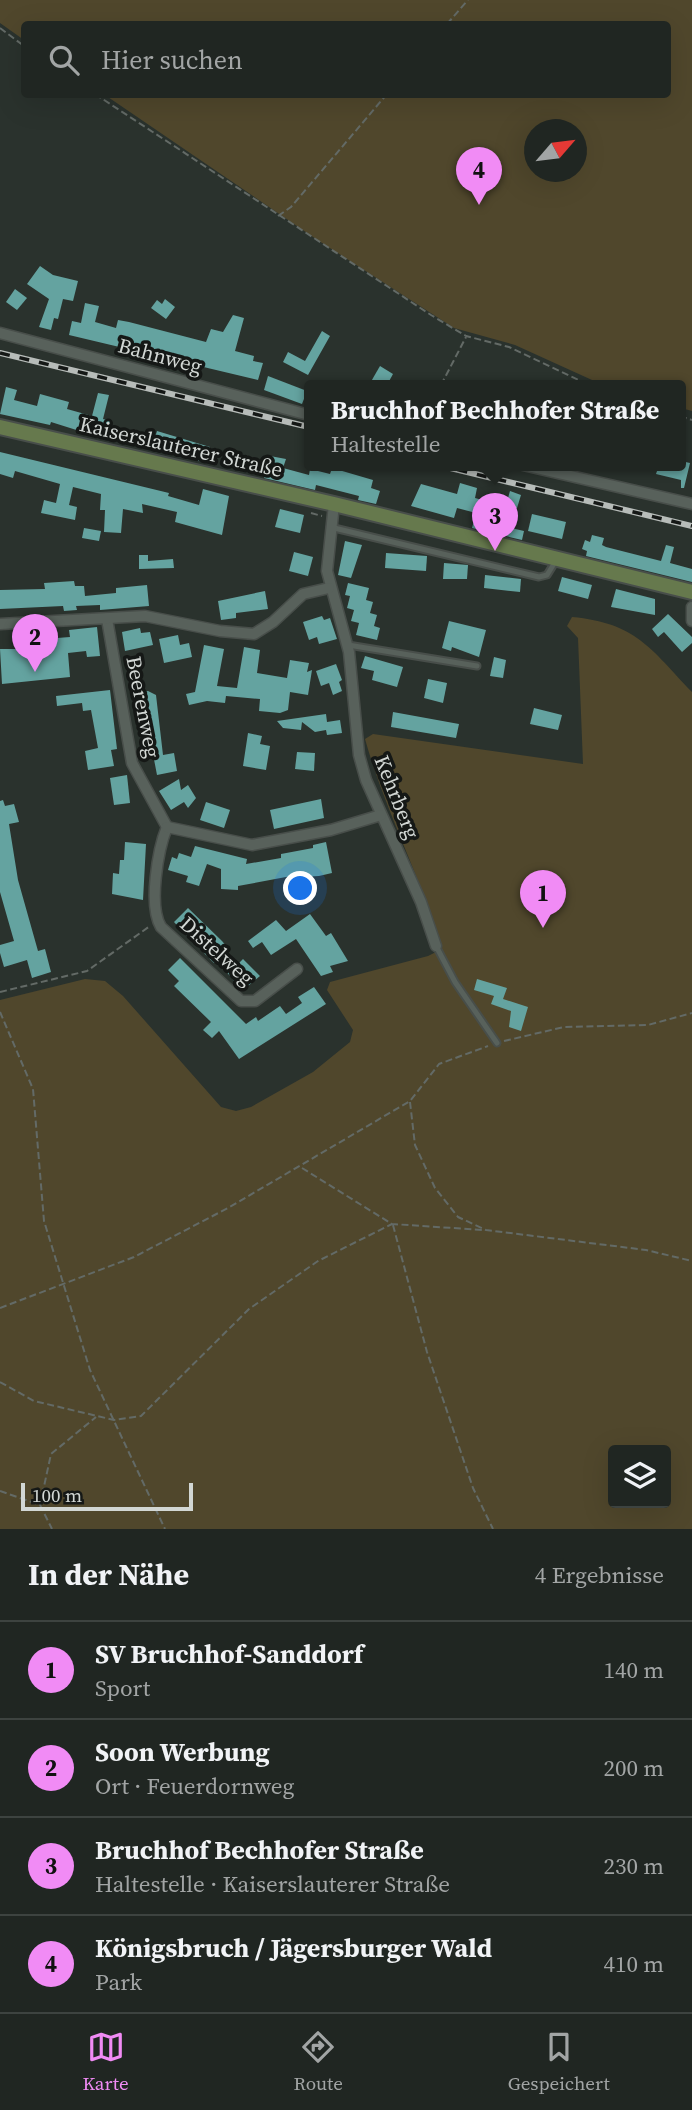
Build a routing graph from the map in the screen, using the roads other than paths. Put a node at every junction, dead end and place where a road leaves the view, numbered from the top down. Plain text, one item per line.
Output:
1 (0, 333) edge
2 (304, 413) edge
3 (0, 428) edge
4 (549, 471) edge
5 (334, 504) junction
6 (692, 504) edge
7 (330, 527) junction
8 (557, 559) junction
9 (329, 588) junction
10 (692, 592) edge
11 (692, 607) edge
12 (107, 619) junction
13 (692, 621) edge
14 (0, 624) edge
15 (348, 645) junction
16 (477, 666) dead end
17 (381, 815) junction
18 (167, 827) junction
19 (436, 946) joint
20 (297, 969) dead end
21 (497, 1043) road end

1 - 2 street, Bahnweg
3 - 5 main road, Kaiserslauterer Straße
4 - 6 street
5 - 7 street, Kehrberg
5 - 8 main road, Kaiserslauterer Straße
7 - 8 lane
7 - 9 street, Kehrberg
8 - 10 main road, Kaiserslauterer Straße
9 - 12 street
9 - 15 street, Kehrberg
11 - 13 street
12 - 14 street
12 - 18 street, Beerenweg
15 - 16 lane
15 - 17 street, Kehrberg
17 - 18 street
17 - 19 street, Kehrberg
18 - 20 street, Distelweg
19 - 21 lane, Kehrberg

